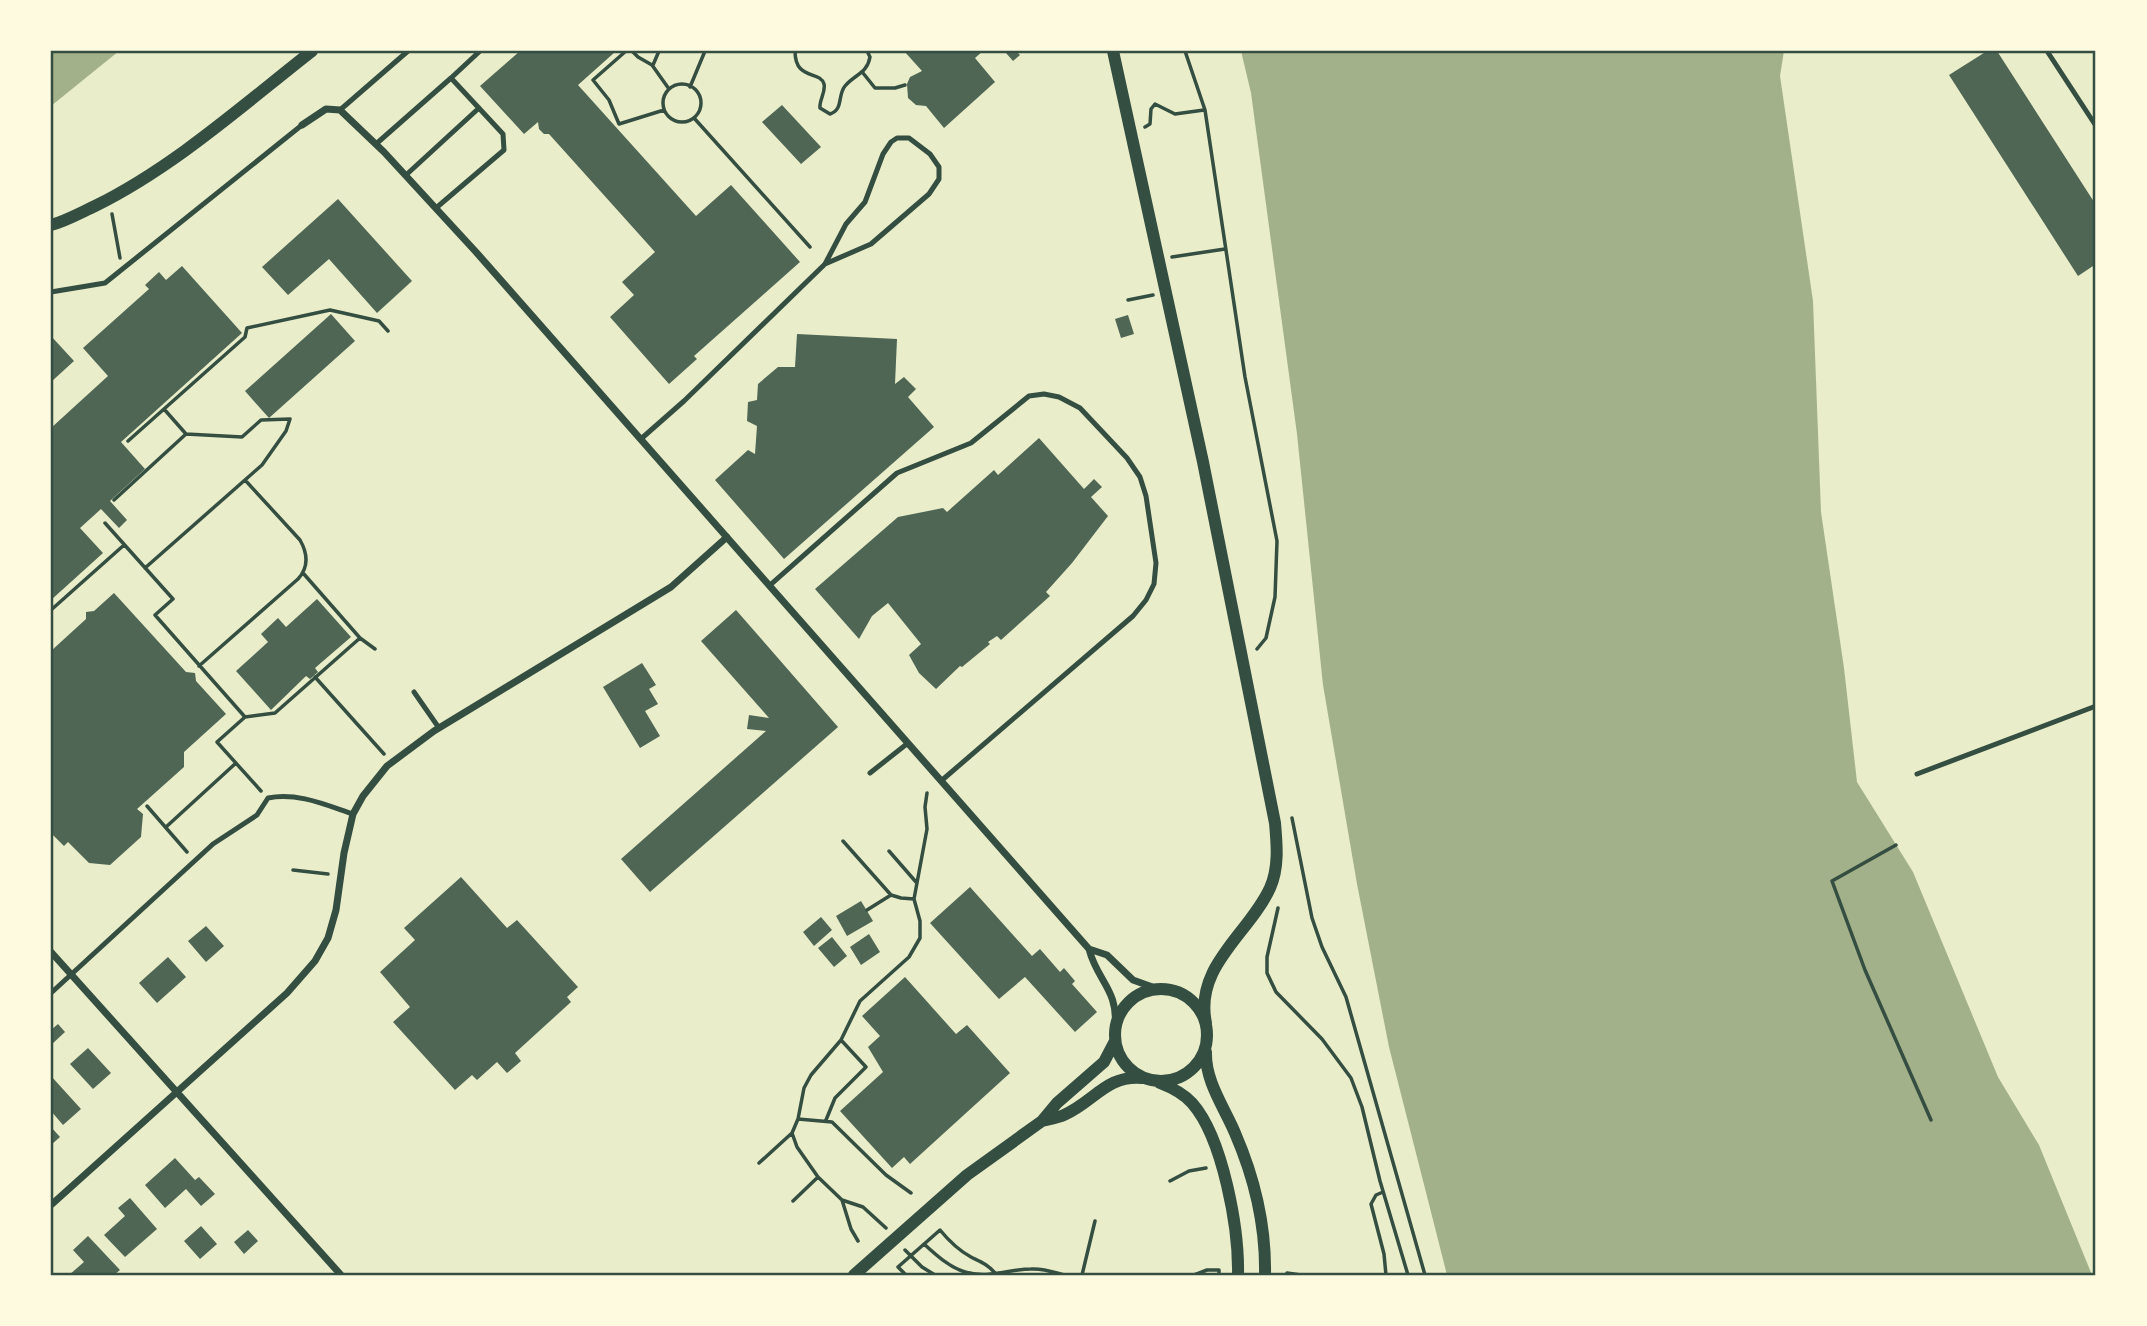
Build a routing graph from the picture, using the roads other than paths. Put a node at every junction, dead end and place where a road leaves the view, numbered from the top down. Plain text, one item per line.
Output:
1 (312, 51) edge
2 (408, 51) edge
3 (480, 51) edge
4 (1113, 51) edge
5 (2047, 51) edge
6 (451, 78) junction
7 (479, 108) junction
8 (340, 110) junction
9 (302, 125) joint
10 (2096, 126) edge
11 (376, 144) junction
12 (406, 175) junction
13 (436, 208) junction
14 (51, 225) edge
15 (825, 264) junction
16 (51, 292) edge
17 (642, 438) junction
18 (727, 537) junction
19 (770, 585) junction
20 (414, 692) dead end
21 (2096, 705) edge
22 (439, 728) junction
23 (908, 743) junction
24 (870, 773) dead end
25 (1917, 774) dead end
26 (941, 781) junction
27 (353, 814) junction
28 (1089, 949) junction
29 (51, 952) edge
30 (70, 972) junction
31 (1158, 989) junction
32 (51, 993) edge
33 (1206, 1023) junction
34 (1115, 1035) junction
35 (1206, 1048) junction
36 (1151, 1080) junction
37 (177, 1093) junction
38 (1042, 1121) junction
39 (51, 1205) edge
40 (341, 1275) edge
41 (854, 1275) edge
42 (1238, 1275) edge
43 (1265, 1275) edge

1 - 14 street
2 - 8 lane
3 - 6 lane
4 - 33 street
5 - 10 lane
6 - 7 lane
6 - 11 lane
7 - 12 lane
7 - 13 lane
8 - 9 street
8 - 11 street
9 - 16 lane
11 - 12 street
12 - 13 street
13 - 17 street
15 - 15 lane
15 - 17 lane
17 - 18 street
18 - 19 street
18 - 22 street
19 - 23 street
19 - 26 lane
20 - 22 lane
21 - 25 lane
22 - 27 street
23 - 24 lane
23 - 26 street
26 - 28 street
27 - 30 lane
27 - 37 street
28 - 31 street
28 - 34 street
29 - 30 street
30 - 32 lane
30 - 37 street
31 - 33 street
31 - 34 street
33 - 35 street
34 - 36 street
34 - 38 street
35 - 36 street
35 - 43 street
36 - 38 street
36 - 42 street
37 - 39 street
37 - 40 street
38 - 41 street

